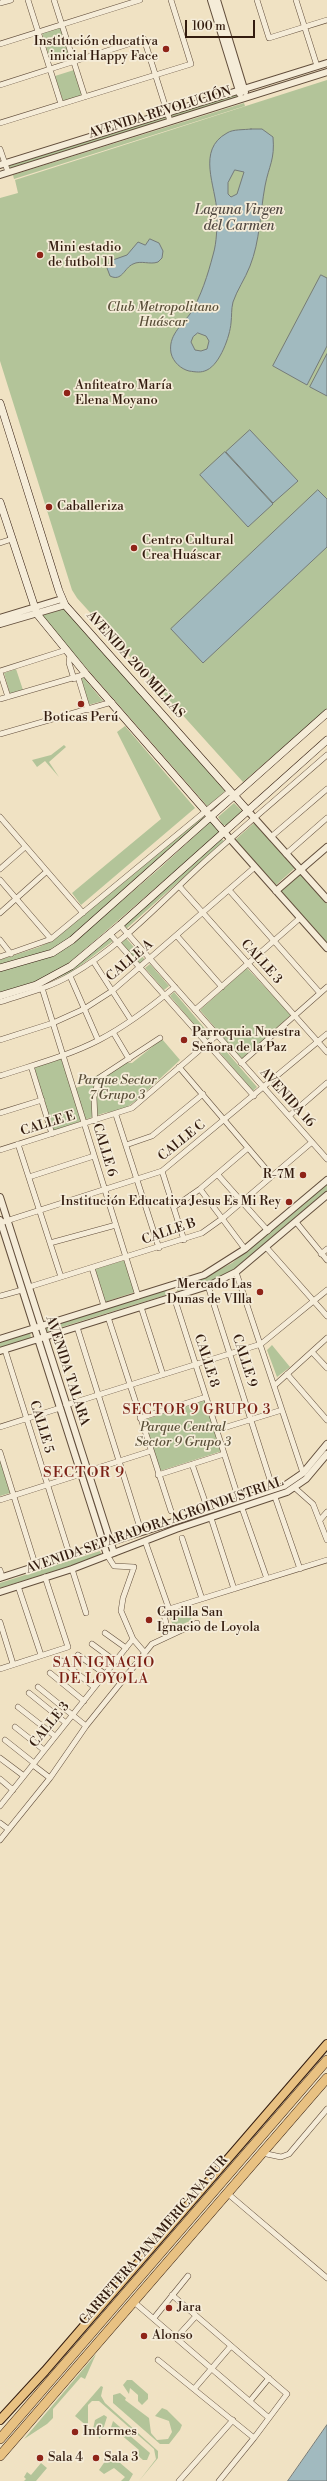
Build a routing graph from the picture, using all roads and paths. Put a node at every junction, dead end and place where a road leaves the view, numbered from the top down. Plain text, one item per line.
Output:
1 (10, 0) edge
2 (28, 0) edge
3 (54, 0) edge
4 (140, 0) edge
5 (171, 0) edge
6 (211, 0) edge
7 (217, 0) edge
8 (257, 0) edge
9 (296, 0) edge
10 (0, 3) edge
11 (327, 20) edge
12 (62, 24) junction
13 (305, 27) junction
14 (38, 32) junction
15 (0, 44) edge
16 (73, 61) junction
17 (327, 63) edge
18 (317, 66) junction
19 (50, 69) junction
20 (327, 72) edge
21 (156, 75) junction
22 (0, 85) edge
23 (242, 90) junction
24 (84, 97) junction
25 (244, 98) junction
26 (61, 104) junction
27 (168, 112) junction
28 (170, 121) junction
29 (0, 123) edge
30 (0, 149) edge
31 (2, 164) edge
32 (8, 172) junction
33 (0, 175) edge
34 (0, 403) edge
35 (0, 505) edge
36 (12, 539) junction
37 (0, 543) edge
38 (64, 602) junction
39 (36, 610) junction
40 (0, 618) edge
41 (0, 624) edge
42 (68, 652) junction
43 (0, 671) edge
44 (86, 674) junction
45 (76, 678) junction
46 (8, 697) junction
47 (0, 699) edge
48 (112, 702) junction
49 (88, 710) junction
50 (327, 713) edge
51 (0, 734) edge
52 (327, 740) edge
53 (327, 755) edge
54 (327, 788) edge
55 (235, 793) junction
56 (248, 811) junction
57 (209, 814) junction
58 (0, 817) edge
59 (254, 818) junction
60 (327, 818) edge
61 (224, 832) junction
62 (271, 837) junction
63 (230, 838) junction
64 (25, 847) junction
65 (327, 847) edge
66 (286, 854) junction
67 (255, 867) junction
68 (0, 870) edge
69 (300, 870) junction
70 (46, 872) junction
71 (0, 880) edge
72 (179, 886) junction
73 (229, 890) junction
74 (276, 891) junction
75 (16, 898) junction
76 (327, 899) edge
77 (0, 913) edge
78 (83, 913) junction
79 (203, 913) junction
80 (300, 918) junction
81 (120, 926) junction
82 (110, 934) junction
83 (127, 934) junction
84 (177, 936) junction
85 (51, 939) junction
86 (0, 940) edge
87 (117, 942) junction
88 (274, 943) junction
89 (327, 948) edge
90 (12, 954) junction
91 (0, 957) edge
92 (150, 960) junction
93 (93, 961) junction
94 (248, 965) junction
95 (0, 968) edge
96 (141, 968) junction
97 (70, 976) junction
98 (175, 987) junction
99 (222, 987) junction
100 (327, 987) edge
101 (42, 988) junction
102 (112, 991) junction
103 (320, 993) junction
104 (165, 995) junction
105 (0, 996) edge
106 (0, 1002) edge
107 (84, 1008) junction
108 (195, 1010) junction
109 (295, 1016) junction
110 (131, 1020) junction
111 (53, 1023) junction
112 (112, 1032) junction
113 (327, 1034) edge
114 (217, 1035) junction
115 (160, 1038) dead end
116 (0, 1040) edge
117 (98, 1040) junction
118 (318, 1042) junction
119 (207, 1043) junction
120 (327, 1052) edge
121 (63, 1055) junction
122 (129, 1059) junction
123 (241, 1062) junction
124 (31, 1066) junction
125 (179, 1067) junction
126 (0, 1076) edge
127 (327, 1083) edge
128 (264, 1089) junction
129 (203, 1094) junction
130 (254, 1096) junction
131 (42, 1100) junction
132 (0, 1113) edge
133 (116, 1115) junction
134 (289, 1116) junction
135 (225, 1120) junction
136 (95, 1121) junction
137 (84, 1124) junction
138 (52, 1134) junction
139 (312, 1142) junction
140 (18, 1144) junction
141 (126, 1145) junction
142 (248, 1148) junction
143 (0, 1150) edge
144 (94, 1156) junction
145 (327, 1159) edge
146 (162, 1171) junction
147 (218, 1175) junction
148 (272, 1176) junction
149 (29, 1177) junction
150 (137, 1179) junction
151 (327, 1180) edge
152 (105, 1189) junction
153 (200, 1189) junction
154 (327, 1195) edge
155 (0, 1196) edge
156 (242, 1202) junction
157 (174, 1206) junction
158 (40, 1210) junction
159 (223, 1218) junction
160 (8, 1220) junction
161 (0, 1222) edge
162 (296, 1222) junction
163 (116, 1224) junction
164 (268, 1231) junction
165 (184, 1240) junction
166 (50, 1244) junction
167 (159, 1248) junction
168 (266, 1248) junction
169 (327, 1249) edge
170 (245, 1250) junction
171 (322, 1254) junction
172 (126, 1258) junction
173 (327, 1260) edge
174 (92, 1268) junction
175 (236, 1272) junction
176 (61, 1277) junction
177 (29, 1286) junction
178 (208, 1286) junction
179 (22, 1290) junction
180 (327, 1290) edge
181 (0, 1296) edge
182 (138, 1296) junction
183 (174, 1297) junction
184 (313, 1301) junction
185 (104, 1306) junction
186 (141, 1307) junction
187 (327, 1316) edge
188 (108, 1318) junction
189 (38, 1327) junction
190 (77, 1327) junction
191 (327, 1338) edge
192 (0, 1339) edge
193 (41, 1339) junction
194 (261, 1344) junction
195 (3, 1351) edge
196 (312, 1352) junction
197 (230, 1354) junction
198 (196, 1365) junction
199 (327, 1368) edge
200 (287, 1374) junction
201 (163, 1375) junction
202 (130, 1385) junction
203 (274, 1386) junction
204 (97, 1395) junction
205 (206, 1397) junction
206 (63, 1406) junction
207 (282, 1410) junction
208 (27, 1418) junction
209 (140, 1418) junction
210 (251, 1420) junction
211 (327, 1420) edge
212 (0, 1427) edge
213 (217, 1430) junction
214 (327, 1444) edge
215 (151, 1451) junction
216 (0, 1452) edge
217 (224, 1454) junction
218 (327, 1454) edge
219 (120, 1461) junction
220 (192, 1464) junction
221 (88, 1472) junction
222 (303, 1473) junction
223 (81, 1474) junction
224 (158, 1475) junction
225 (48, 1485) junction
226 (296, 1488) junction
227 (273, 1489) junction
228 (14, 1495) junction
229 (275, 1497) junction
230 (0, 1500) edge
231 (239, 1500) junction
232 (242, 1508) junction
233 (208, 1510) junction
234 (171, 1511) dead end
235 (327, 1512) edge
236 (211, 1518) junction
237 (320, 1520) junction
238 (142, 1531) junction
239 (182, 1538) dead end
240 (327, 1540) edge
241 (145, 1541) junction
242 (111, 1544) junction
243 (104, 1546) junction
244 (114, 1553) junction
245 (107, 1555) junction
246 (70, 1556) junction
247 (327, 1560) edge
248 (36, 1566) junction
249 (72, 1569) junction
250 (300, 1569) junction
251 (0, 1570) edge
252 (1, 1577) edge
253 (45, 1577) junction
254 (267, 1579) junction
255 (18, 1586) junction
256 (234, 1589) junction
257 (0, 1592) edge
258 (202, 1600) junction
259 (169, 1609) junction
260 (86, 1613) dead end
261 (0, 1622) edge
262 (197, 1623) dead end
263 (105, 1633) dead end
264 (169, 1635) junction
265 (133, 1639) junction
266 (92, 1644) dead end
267 (126, 1648) junction
268 (145, 1653) junction
269 (41, 1655) junction
270 (78, 1655) dead end
271 (62, 1661) dead end
272 (115, 1661) junction
273 (13, 1664) junction
274 (0, 1669) edge
275 (50, 1673) dead end
276 (105, 1674) junction
277 (38, 1687) dead end
278 (94, 1687) junction
279 (29, 1693) dead end
280 (84, 1701) junction
281 (18, 1707) dead end
282 (73, 1715) junction
283 (66, 1724) junction
284 (86, 1726) junction
285 (15, 1727) dead end
286 (55, 1736) junction
287 (5, 1740) dead end
288 (44, 1750) junction
289 (0, 1758) edge
290 (34, 1764) junction
291 (24, 1776) junction
292 (50, 1778) junction
293 (0, 1779) edge
294 (13, 1790) junction
295 (1, 1803) edge
296 (0, 1823) edge
297 (8, 1829) junction
298 (0, 1840) edge
299 (327, 2044) edge
300 (327, 2060) edge
301 (327, 2078) edge
302 (327, 2109) edge
303 (262, 2153) junction
304 (227, 2193) junction
305 (188, 2276) dead end
306 (327, 2278) edge
307 (172, 2295) junction
308 (134, 2302) junction
309 (196, 2316) junction
310 (154, 2318) junction
311 (176, 2338) junction
312 (231, 2346) junction
313 (158, 2360) dead end
314 (212, 2368) junction
315 (269, 2378) junction
316 (194, 2389) junction
317 (250, 2401) junction
318 (269, 2418) junction
319 (0, 2420) edge
320 (232, 2420) junction
321 (254, 2438) junction
322 (0, 2439) edge
323 (0, 2456) edge
324 (183, 2480) edge
325 (219, 2481) edge

1 - 10 street
2 - 14 street
3 - 12 street
4 - 12 street
5 - 21 street
6 - 23 street
7 - 23 street
8 - 13 street
9 - 13 street
11 - 13 street
12 - 14 street
12 - 16 street
13 - 18 street
14 - 15 street
14 - 19 street
16 - 19 street
16 - 21 street
16 - 24 street
17 - 18 street, AVENIDA REVOLUCIÓN
18 - 23 street, AVENIDA REVOLUCIÓN
19 - 22 street
19 - 26 street
20 - 25 street, AVENIDA REVOLUCIÓN
21 - 24 street
21 - 27 street
23 - 25 street
23 - 27 street, AVENIDA REVOLUCIÓN
24 - 26 street
25 - 28 street, AVENIDA REVOLUCIÓN
26 - 29 street
27 - 28 street
27 - 31 street, AVENIDA REVOLUCIÓN
28 - 32 street, AVENIDA REVOLUCIÓN
30 - 31 street
31 - 32 street
32 - 33 street, AVENIDA REVOLUCIÓN
34 - 38 main road, AVENIDA 200 MILLAS
35 - 36 main road
36 - 37 street
36 - 39 main road
38 - 39 street
38 - 55 main road, AVENIDA 200 MILLAS
39 - 40 street
39 - 41 street
39 - 42 main road
42 - 43 street
42 - 44 main road
42 - 45 street
43 - 46 street
44 - 45 street
44 - 48 main road
45 - 46 street
45 - 49 street
46 - 47 street
48 - 49 street
48 - 57 main road
49 - 51 street
50 - 55 main road
52 - 56 main road
53 - 59 street
54 - 62 street
55 - 56 main road, AVENIDA 200 MILLAS
55 - 57 main road
56 - 59 street, AVENIDA 200 MILLAS
56 - 61 main road
57 - 61 main road
57 - 78 street
57 - 95 main road
58 - 64 street
59 - 62 street, AVENIDA 200 MILLAS
59 - 63 street
60 - 66 street
61 - 63 street
61 - 81 main road
62 - 66 street, AVENIDA 200 MILLAS
63 - 67 street
63 - 72 street
64 - 68 street
64 - 70 street
65 - 69 street
66 - 69 street, AVENIDA 200 MILLAS
67 - 73 street, CALLE A
67 - 74 street
69 - 74 street
69 - 76 street, AVENIDA 200 MILLAS
70 - 75 street
70 - 78 street
71 - 75 street
72 - 79 street, CALLE 3
72 - 83 street
73 - 79 street, CALLE A
73 - 88 street
74 - 80 street
75 - 77 street
75 - 85 street
78 - 85 street
79 - 84 street, CALLE A
79 - 94 street, CALLE 3
80 - 88 street
80 - 89 street
81 - 82 main road
81 - 83 street, AVENIDA 16
82 - 87 street, AVENIDA 16
82 - 105 main road
83 - 87 street
83 - 92 street, AVENIDA 16
84 - 92 street, CALLE A
84 - 99 street
85 - 90 street
86 - 90 street
87 - 93 street
87 - 96 street, AVENIDA 16
88 - 94 street
88 - 103 street
90 - 91 street
92 - 96 street, CALLE A
92 - 98 street, AVENIDA 16
93 - 97 street
93 - 102 street
94 - 99 street
94 - 109 street, CALLE 3
96 - 102 street, CALLE A
96 - 104 street, AVENIDA 16
97 - 101 street
97 - 107 street
98 - 104 street
98 - 108 street, AVENIDA 16
99 - 108 street
100 - 103 street
101 - 106 street
101 - 111 street, CALLE 6
102 - 107 street, CALLE A
102 - 110 street
103 - 109 street
104 - 110 street
104 - 119 street, AVENIDA 16
107 - 111 street, CALLE A
107 - 117 street
108 - 114 street, AVENIDA 16
109 - 118 street, CALLE 3
109 - 123 street
110 - 112 street
111 - 116 street, CALLE A
111 - 121 street, CALLE 6
112 - 117 street
112 - 122 street
113 - 118 street, CALLE C
114 - 119 street, CALLE E
114 - 123 street, AVENIDA 16
115 - 122 street
117 - 121 street
118 - 120 street, CALLE 3
118 - 128 street, CALLE C
119 - 125 street, CALLE E
119 - 130 street, AVENIDA 16
121 - 124 street
121 - 137 street, CALLE 6
122 - 136 street
123 - 128 street, AVENIDA 16
124 - 126 street
124 - 131 street
125 - 129 street
125 - 133 street, CALLE E
127 - 134 street
128 - 130 street, CALLE C
128 - 134 street, AVENIDA 16
129 - 135 street
129 - 141 street
130 - 135 street, CALLE C
131 - 132 street
131 - 138 street
133 - 136 street, CALLE E
133 - 141 street
134 - 139 street, AVENIDA 16
135 - 142 street
135 - 146 street, CALLE C
136 - 137 street, CALLE E
137 - 138 street, CALLE E
137 - 144 street, CALLE 6
138 - 140 street, CALLE E
139 - 145 street, AVENIDA 16
139 - 148 street, CALLE B
140 - 143 street, CALLE E
140 - 149 street
141 - 150 street
142 - 147 street
142 - 148 street
144 - 149 street
144 - 152 street, CALLE 6
146 - 150 street, CALLE C
146 - 157 street
147 - 153 street
147 - 156 street
148 - 156 street, CALLE B
149 - 158 street
150 - 152 street, CALLE C
150 - 167 street
151 - 164 street
152 - 158 street, CALLE C
152 - 163 street, CALLE 6
153 - 157 street
153 - 159 street
154 - 162 street
155 - 160 street, AVENIDA TALARA
156 - 159 street, CALLE B
156 - 164 street
157 - 165 street
158 - 160 street, CALLE C
158 - 166 street
159 - 165 street, CALLE B
159 - 170 street
160 - 161 street, CALLE C
160 - 177 street, AVENIDA TALARA
161 - 179 street, AVENIDA TALARA
162 - 168 street
162 - 171 street
163 - 166 street
163 - 172 street, CALLE 6
164 - 170 street
165 - 167 street, CALLE B
166 - 176 street
167 - 172 street, CALLE B
168 - 175 street
168 - 184 street
169 - 171 street
170 - 182 street
171 - 173 street
172 - 174 street, CALLE B
172 - 182 street, CALLE 6
174 - 176 street, CALLE B
174 - 185 street
175 - 178 street
175 - 194 street
176 - 177 street, CALLE B
177 - 189 street, AVENIDA TALARA
178 - 183 street
178 - 197 street, CALLE 9
179 - 181 street
179 - 189 street, AVENIDA TALARA
180 - 184 street
182 - 185 street
183 - 186 street
183 - 198 street, CALLE 8
184 - 187 street
184 - 194 street
185 - 189 street
186 - 188 street
186 - 201 street
188 - 190 street
188 - 202 street
189 - 192 street
189 - 193 street, AVENIDA TALARA
190 - 193 street
190 - 204 street
191 - 196 street
193 - 195 street
193 - 206 street, AVENIDA TALARA
194 - 197 street
194 - 203 street
195 - 208 street, CALLE 5
196 - 199 street
196 - 200 street
197 - 198 street
197 - 210 street, CALLE 9
198 - 201 street
198 - 205 street, CALLE 8
200 - 203 street
200 - 211 street
201 - 202 street
202 - 204 street
202 - 209 street
203 - 207 street
204 - 206 street
204 - 219 street
205 - 209 street
205 - 213 street, CALLE 8
206 - 208 street
206 - 221 street, AVENIDA TALARA
206 - 223 street, AVENIDA TALARA
207 - 210 street
207 - 222 street
208 - 212 street
208 - 225 street, CALLE 5
209 - 215 street
210 - 213 street
210 - 227 street, CALLE 9
213 - 217 street, CALLE 8
214 - 222 street, AVENIDA SEPARADORA AGROINDUSTRIAL
215 - 219 street
215 - 224 street
216 - 228 street
217 - 220 street
217 - 231 street, CALLE 8
218 - 226 street, AVENIDA SEPARADORA AGROINDUSTRIAL
219 - 221 street
219 - 238 street
220 - 224 street
220 - 233 street
221 - 242 street, AVENIDA TALARA
222 - 227 street, AVENIDA SEPARADORA AGROINDUSTRIAL
223 - 225 street
223 - 243 street, AVENIDA TALARA
224 - 234 street
225 - 228 street
225 - 246 street, CALLE 5
226 - 229 street, AVENIDA SEPARADORA AGROINDUSTRIAL
226 - 237 street
227 - 231 street, AVENIDA SEPARADORA AGROINDUSTRIAL
228 - 230 street
228 - 248 street
229 - 232 street, AVENIDA SEPARADORA AGROINDUSTRIAL
229 - 250 street
231 - 233 street, AVENIDA SEPARADORA AGROINDUSTRIAL
232 - 236 street, AVENIDA SEPARADORA AGROINDUSTRIAL
232 - 254 street
233 - 238 street, AVENIDA SEPARADORA AGROINDUSTRIAL
235 - 237 street
236 - 241 street, AVENIDA SEPARADORA AGROINDUSTRIAL
236 - 256 street
237 - 240 street
238 - 242 street, AVENIDA SEPARADORA AGROINDUSTRIAL
239 - 258 street
241 - 244 street, AVENIDA SEPARADORA AGROINDUSTRIAL
241 - 259 street
242 - 243 street, AVENIDA SEPARADORA AGROINDUSTRIAL
242 - 244 street, AVENIDA TALARA
243 - 245 street, AVENIDA TALARA
243 - 246 street, AVENIDA SEPARADORA AGROINDUSTRIAL
244 - 245 street, AVENIDA SEPARADORA AGROINDUSTRIAL
245 - 249 street, AVENIDA SEPARADORA AGROINDUSTRIAL
245 - 265 street
246 - 248 street, AVENIDA SEPARADORA AGROINDUSTRIAL
247 - 250 street
248 - 252 street, AVENIDA SEPARADORA AGROINDUSTRIAL
249 - 253 street, AVENIDA SEPARADORA AGROINDUSTRIAL
249 - 260 street
250 - 254 street
251 - 252 street
253 - 255 street, AVENIDA SEPARADORA AGROINDUSTRIAL
253 - 269 street
254 - 256 street
255 - 257 street, AVENIDA SEPARADORA AGROINDUSTRIAL
255 - 269 street
256 - 258 street
258 - 259 street
259 - 264 street
261 - 273 street
262 - 264 street
263 - 267 street
264 - 268 street
265 - 267 street, CALLE 3
265 - 268 street
266 - 272 street
267 - 272 street, CALLE 3
268 - 284 street
269 - 273 street
270 - 276 street
271 - 278 street
272 - 276 street, CALLE 3
273 - 274 street
275 - 280 street
276 - 278 street, CALLE 3
277 - 282 street
278 - 280 street, CALLE 3
279 - 283 street
280 - 282 street, CALLE 3
281 - 286 street
282 - 283 street, CALLE 3
282 - 284 street
283 - 286 street, CALLE 3
284 - 292 street
285 - 288 street
286 - 288 street, CALLE 3
287 - 290 street
288 - 290 street, CALLE 3
289 - 291 street
290 - 291 street, CALLE 3
290 - 292 street
291 - 294 street, CALLE 3
292 - 297 street
293 - 294 street
294 - 295 street, CALLE 3
296 - 297 street
297 - 298 street
299 - 319 main road
300 - 322 highway, CARRETERA PANAMERICANA SUR
301 - 303 highway, CARRETERA PANAMERICANA SUR
302 - 303 street
303 - 304 highway, CARRETERA PANAMERICANA SUR
304 - 306 street
304 - 308 highway, CARRETERA PANAMERICANA SUR
305 - 307 street
307 - 309 street
307 - 310 street
308 - 310 street
308 - 323 highway, CARRETERA PANAMERICANA SUR
309 - 311 street
309 - 312 street
310 - 311 street
311 - 314 street
312 - 314 street
312 - 315 street
313 - 316 street
314 - 316 street
314 - 317 street
315 - 317 street
315 - 318 street
316 - 320 street
317 - 318 street
318 - 321 street
320 - 321 street
320 - 324 street
321 - 325 street

